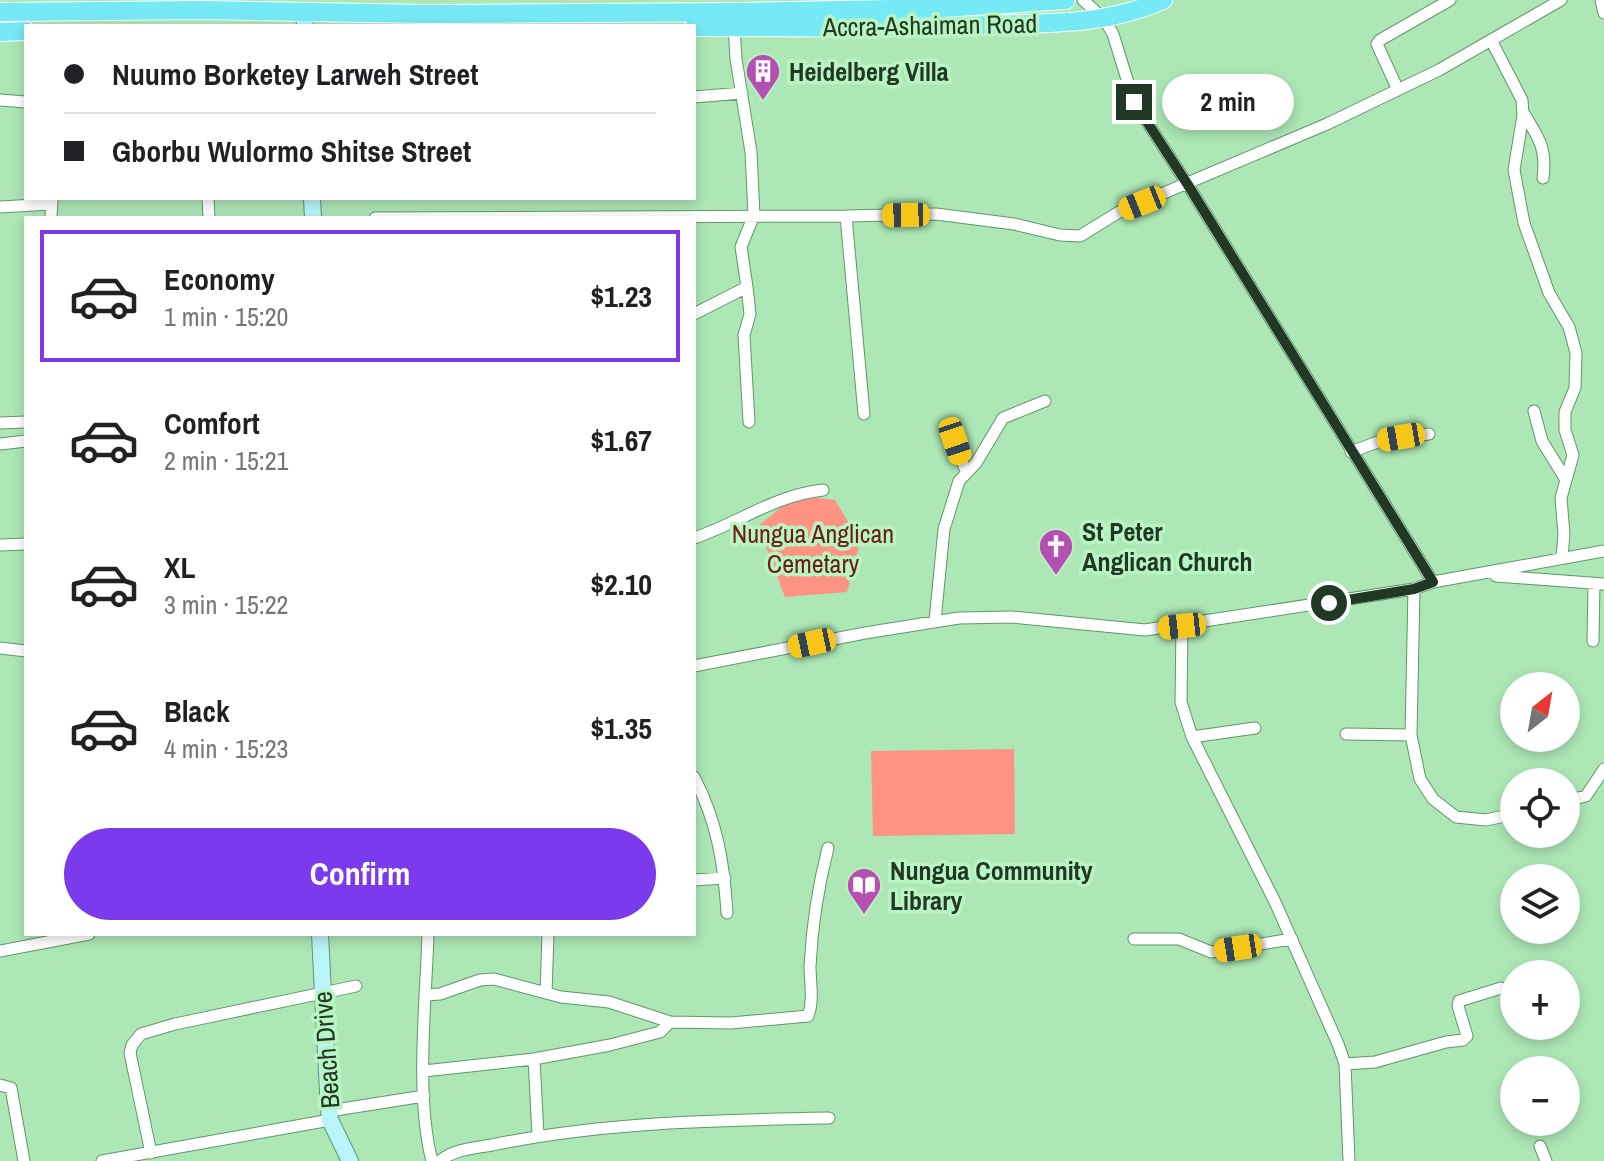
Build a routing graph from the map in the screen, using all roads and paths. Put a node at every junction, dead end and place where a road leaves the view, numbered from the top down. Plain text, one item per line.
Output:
1 (1066, 0) edge
2 (1083, 0) edge
3 (1163, 0) edge
4 (1450, 0) edge
5 (1561, 0) edge
6 (1601, 0) edge
7 (835, 5) edge
8 (537, 6) edge
9 (677, 6) edge
10 (0, 12) edge
11 (1604, 13) edge
12 (1104, 19) junction
13 (304, 20) edge
14 (696, 27) edge
15 (734, 27) junction
16 (24, 31) edge
17 (0, 32) edge
18 (1491, 40) junction
19 (1398, 90) junction
20 (742, 93) junction
21 (696, 97) edge
22 (0, 100) edge
23 (24, 102) edge
24 (1523, 111) junction
25 (1543, 178) dead end
26 (1188, 185) junction
27 (52, 201) edge
28 (0, 207) edge
29 (754, 215) junction
30 (598, 216) edge
31 (846, 216) junction
32 (747, 287) junction
33 (696, 313) edge
34 (1045, 401) dead end
35 (1534, 411) dead end
36 (864, 414) dead end
37 (24, 422) edge
38 (749, 422) dead end
39 (0, 423) edge
40 (950, 432) dead end
41 (1429, 434) dead end
42 (24, 441) edge
43 (0, 444) edge
44 (1351, 452) junction
45 (966, 471) junction
46 (1566, 480) junction
47 (823, 490) dead end
48 (696, 537) edge
49 (24, 544) edge
50 (0, 545) edge
51 (1604, 551) edge
52 (1562, 557) junction
53 (1484, 575) junction
54 (1433, 582) junction
55 (1599, 584) edge
56 (1414, 589) junction
57 (935, 621) junction
58 (1182, 626) junction
59 (1593, 641) dead end
60 (0, 648) edge
61 (24, 651) edge
62 (696, 666) edge
63 (1255, 728) dead end
64 (1346, 734) dead end
65 (1411, 735) junction
66 (1192, 737) junction
67 (1604, 769) edge
68 (696, 782) edge
69 (1580, 798) edge
70 (1500, 817) edge
71 (828, 848) dead end
72 (725, 878) junction
73 (696, 880) edge
74 (727, 913) dead end
75 (320, 936) edge
76 (428, 936) edge
77 (548, 936) edge
78 (56, 937) edge
79 (1134, 939) dead end
80 (1292, 939) junction
81 (0, 951) edge
82 (356, 986) dead end
83 (1500, 988) edge
84 (322, 991) junction
85 (546, 993) junction
86 (426, 995) junction
87 (670, 1022) junction
88 (534, 1059) junction
89 (1345, 1064) junction
90 (424, 1071) junction
91 (0, 1085) edge
92 (424, 1096) junction
93 (330, 1116) junction
94 (829, 1118) dead end
95 (538, 1135) junction
96 (1540, 1146) dead end
97 (151, 1153) junction
98 (167, 1155) edge
99 (24, 1161) edge
100 (102, 1161) edge
101 (350, 1161) edge
102 (432, 1161) edge
103 (440, 1161) edge
104 (1349, 1161) edge
105 (1546, 1161) edge

1 - 7 main road, Accra-Ashaiman Road
2 - 12 street
3 - 12 main road, Accra-Ashaiman Road
4 - 19 street
5 - 18 street
6 - 11 street
7 - 9 main road, Accra-Ashaiman Road
8 - 9 main road, Accra-Ashaiman Road
8 - 13 main road, Accra-Ashaiman Road
10 - 13 main road, Accra-Ashaiman Road
12 - 15 main road, Accra-Ashaiman Road
12 - 26 street
14 - 15 main road, Accra-Ashaiman Road
15 - 20 street
16 - 17 main road
18 - 19 street
18 - 24 street
19 - 26 street
20 - 21 street
20 - 29 street
22 - 23 street
24 - 25 street
24 - 46 street
26 - 31 street
26 - 44 street
27 - 28 street
29 - 30 street
29 - 31 street
29 - 32 street
31 - 36 street
32 - 33 street
32 - 38 street
34 - 45 street
35 - 46 street
37 - 39 street
40 - 45 street
41 - 44 street
42 - 43 street
44 - 54 street
45 - 57 street
46 - 52 street
47 - 48 street
49 - 50 street
51 - 52 street
52 - 53 street
53 - 54 street
53 - 55 street
54 - 56 street
55 - 59 street
56 - 58 street
56 - 65 street
57 - 58 street
57 - 62 street
58 - 66 street
60 - 61 street
63 - 66 street
64 - 65 street
65 - 70 street
66 - 80 street
67 - 69 street
68 - 72 street
71 - 87 street
72 - 73 street
72 - 74 street
75 - 84 street, Beach Drive
76 - 86 street
77 - 85 street
78 - 81 street
79 - 80 street
80 - 89 street
82 - 84 street
83 - 89 street
84 - 93 street, Beach Drive
84 - 97 street
85 - 86 street
85 - 87 street
86 - 90 street
87 - 88 street
88 - 90 street
88 - 95 street
89 - 104 street
90 - 92 street
91 - 99 street
92 - 93 street
92 - 102 street
93 - 98 street
93 - 101 street, Beach Drive
94 - 95 street
95 - 103 street
96 - 105 street
97 - 98 street
97 - 100 street

